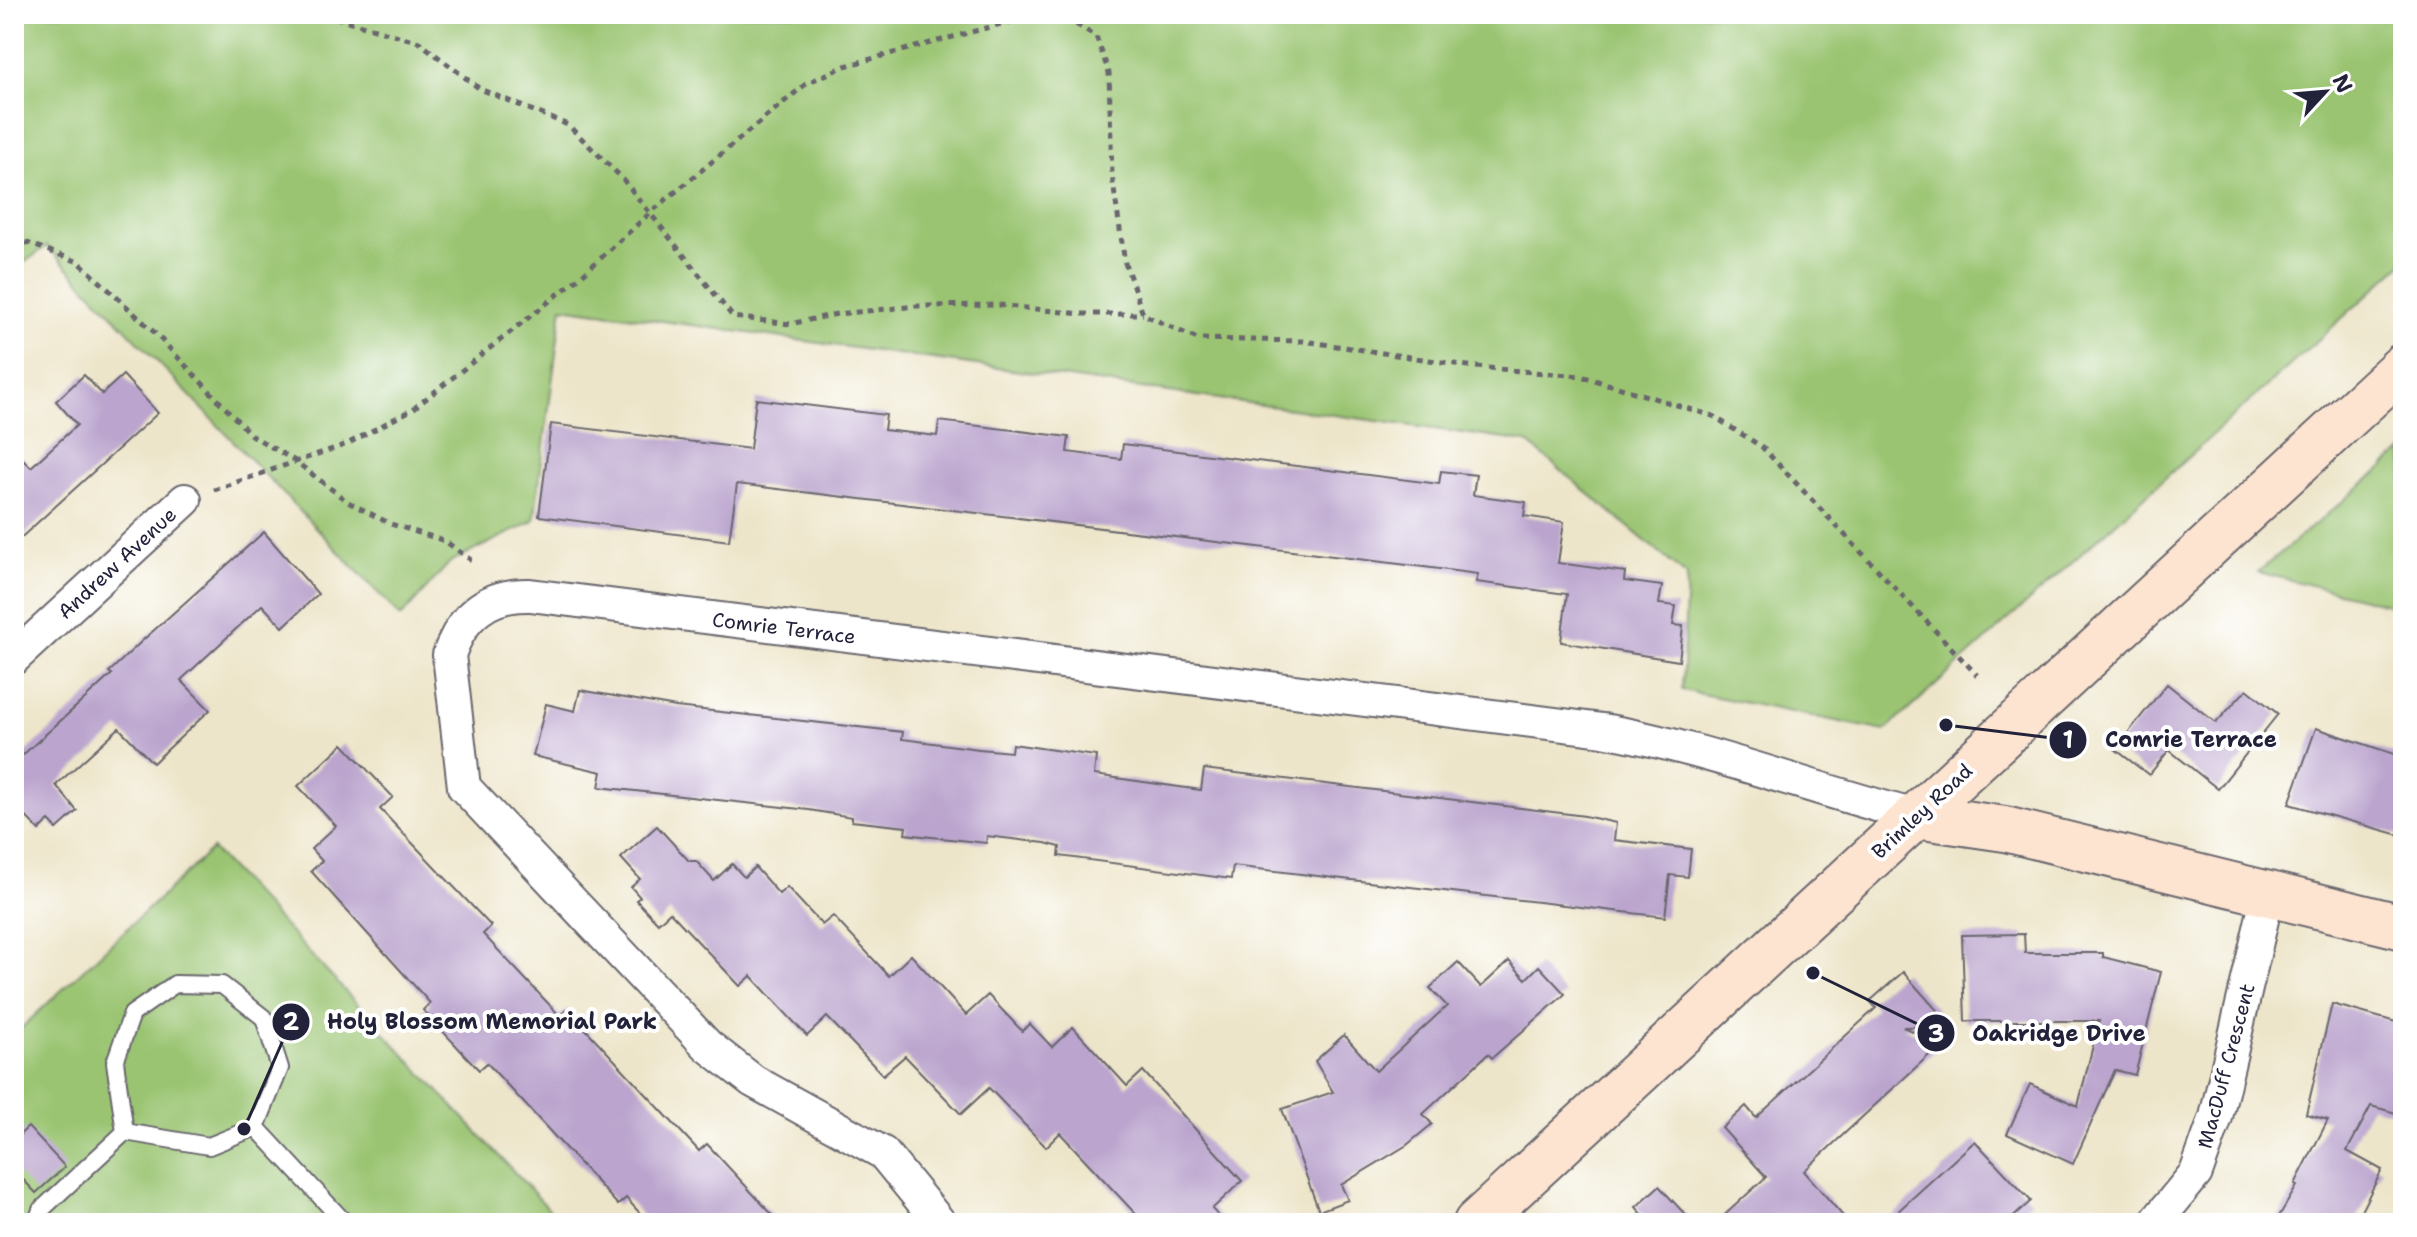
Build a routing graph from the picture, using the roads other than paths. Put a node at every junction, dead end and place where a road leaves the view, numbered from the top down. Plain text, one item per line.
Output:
1 (2403, 366) edge
2 (185, 500) road end
3 (14, 658) edge
4 (1916, 816) junction
5 (2268, 894) junction
6 (2403, 927) edge
7 (256, 1127) junction
8 (125, 1132) junction
9 (36, 1223) edge
10 (345, 1223) edge
11 (940, 1223) edge
12 (1476, 1223) edge
13 (2155, 1223) edge

1 - 4 main road, Brimley Road
2 - 3 street, Andrew Avenue
4 - 5 main road
4 - 11 street, Comrie Terrace
4 - 12 main road, Brimley Road
5 - 6 main road
5 - 13 street, MacDuff Crescent
7 - 8 lane
7 - 8 lane
7 - 10 lane
8 - 9 lane

